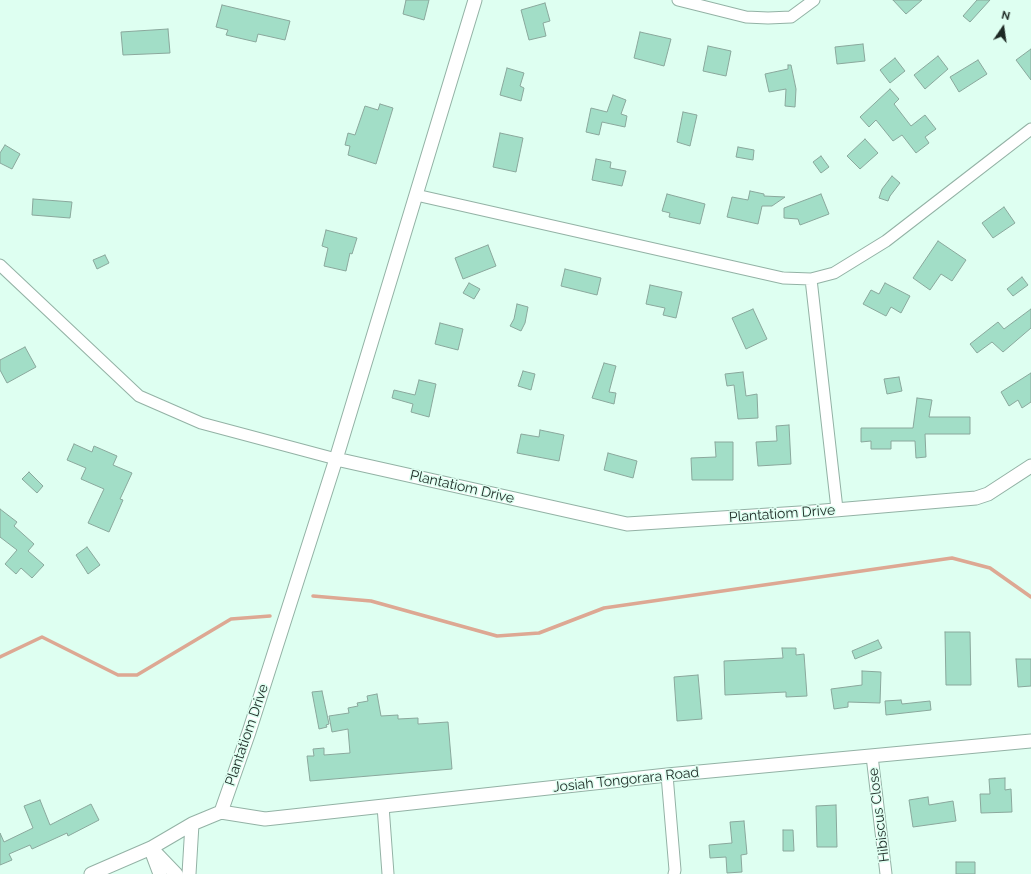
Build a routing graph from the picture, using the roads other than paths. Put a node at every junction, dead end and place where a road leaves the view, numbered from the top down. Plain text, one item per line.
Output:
1 (475, 0) edge
2 (678, 0) edge
3 (814, 0) edge
4 (1031, 129) edge
5 (416, 195) junction
6 (0, 265) edge
7 (811, 279) junction
8 (336, 458) junction
9 (1031, 466) edge
10 (837, 510) junction
11 (1031, 741) edge
12 (872, 756) junction
13 (667, 775) junction
14 (383, 806) junction
15 (221, 812) junction
16 (192, 824) junction
17 (151, 848) junction
18 (91, 874) edge
19 (160, 874) edge
20 (176, 874) edge
21 (189, 874) edge
22 (388, 874) edge
23 (674, 874) edge
24 (886, 874) edge

1 - 5 street
2 - 3 street
4 - 7 street
5 - 7 street
5 - 8 street
6 - 8 street
7 - 10 street
8 - 10 street, Plantatiom Drive
8 - 15 street, Plantatiom Drive
9 - 10 street, Plantatiom Drive
11 - 12 street, Josiah Tongorara Road
12 - 13 street, Josiah Tongorara Road
12 - 24 street, Hibiscus Close
13 - 14 street, Josiah Tongorara Road
13 - 23 street
14 - 15 street, Josiah Tongorara Road
14 - 22 street
15 - 16 street
16 - 17 street
16 - 21 street
17 - 18 street
17 - 19 street
17 - 20 street

